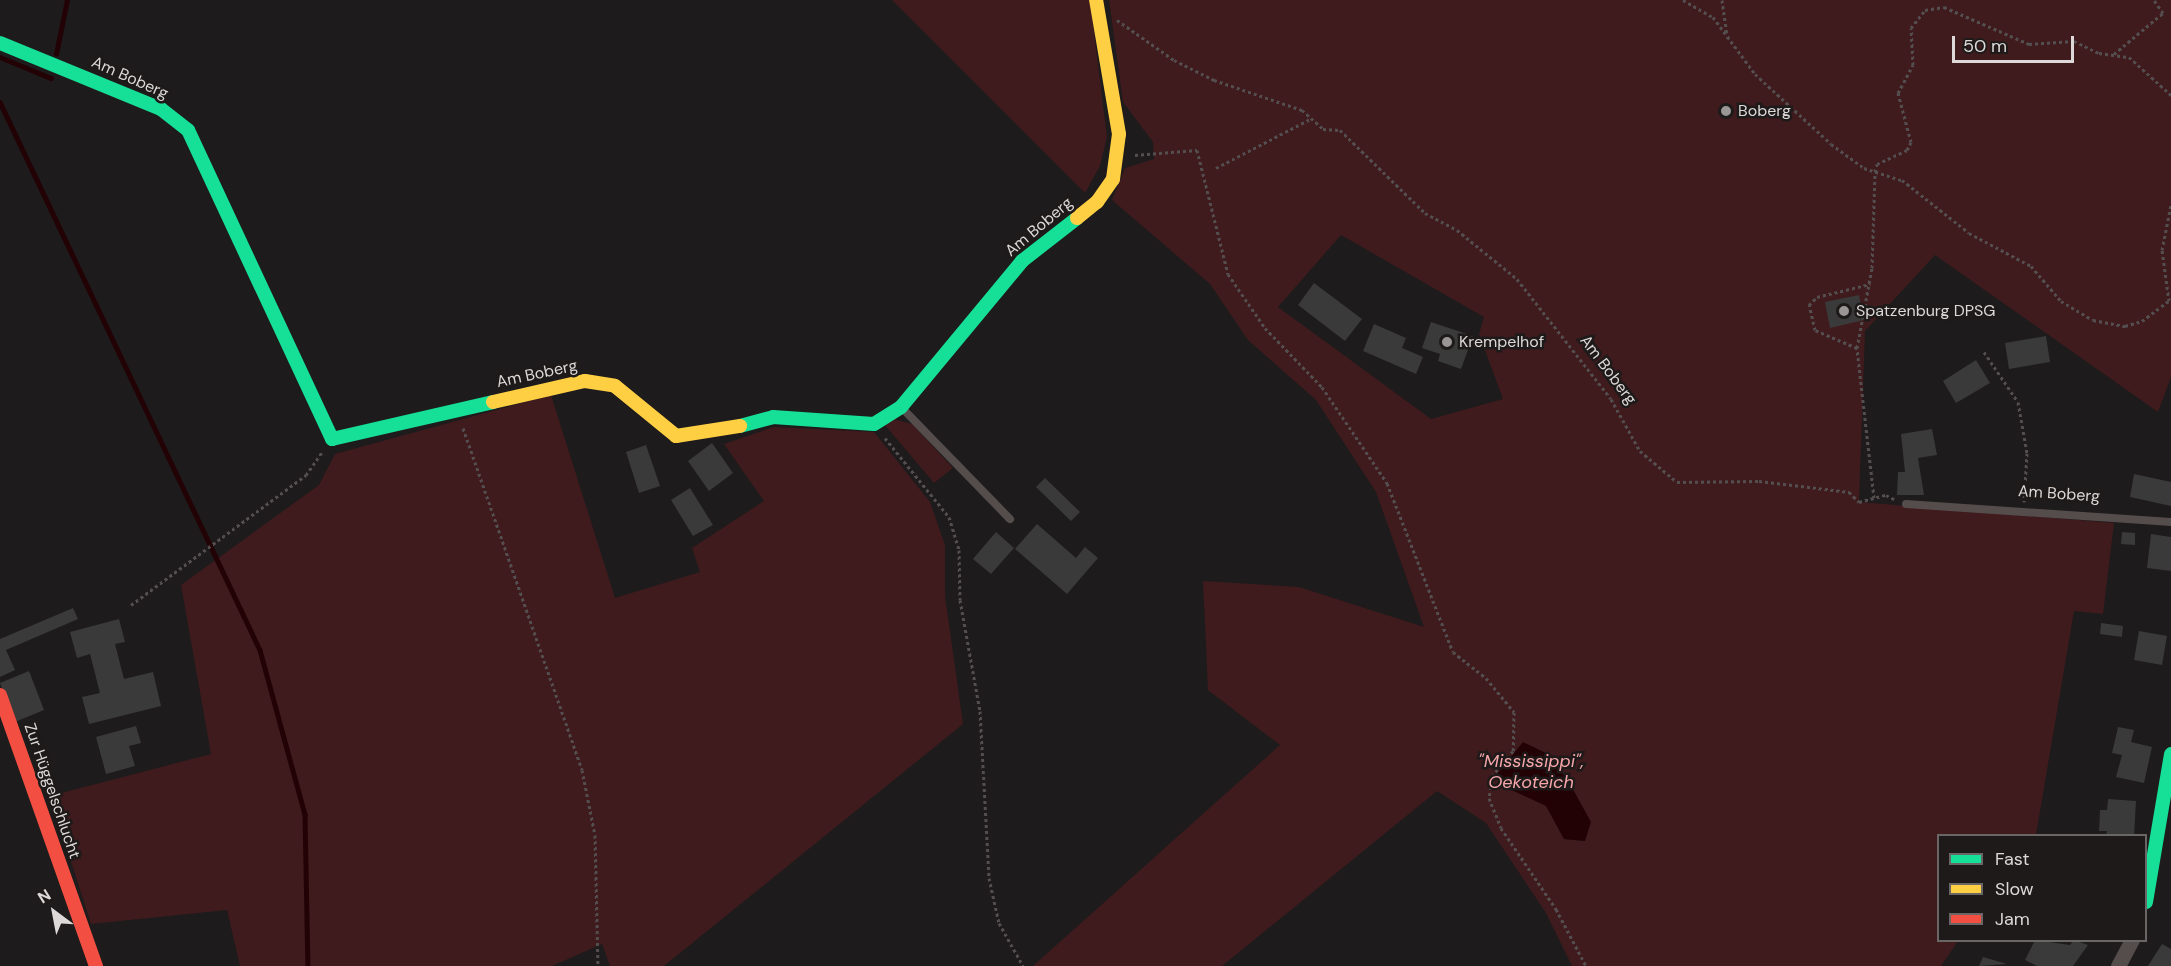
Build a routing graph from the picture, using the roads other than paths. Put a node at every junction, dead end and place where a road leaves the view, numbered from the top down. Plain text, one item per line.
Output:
1 (1096, 5) edge
2 (0, 43) edge
3 (902, 407) junction
4 (1906, 504) road end
5 (1010, 519) dead end
6 (2171, 522) edge
7 (0, 696) edge
8 (2171, 754) edge
9 (2168, 792) edge
10 (2147, 892) edge
11 (2131, 942) edge
12 (96, 966) edge
13 (2118, 966) edge

1 - 3 street, Am Boberg
2 - 3 street, Am Boberg
3 - 5 lane
4 - 6 lane, Am Boberg
7 - 12 street, Zur Hüggelschlucht
8 - 9 street
9 - 10 street
11 - 13 street

